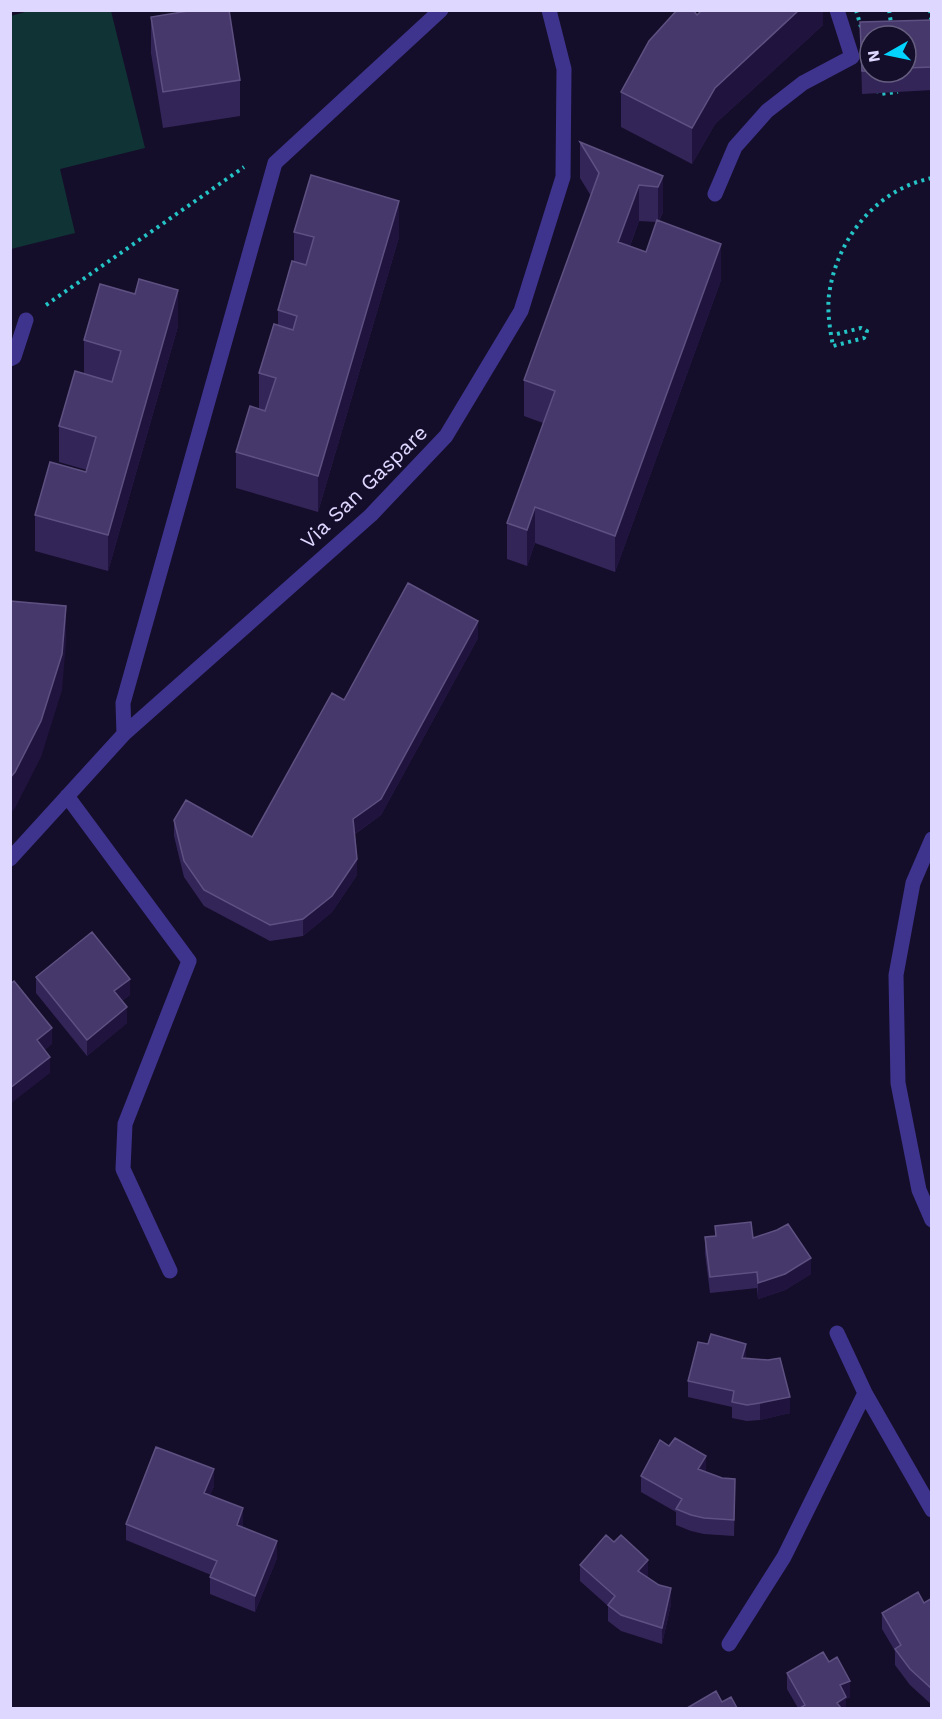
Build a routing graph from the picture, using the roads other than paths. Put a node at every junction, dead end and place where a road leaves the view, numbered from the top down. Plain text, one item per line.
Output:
1 (441, 10) edge
2 (549, 10) edge
3 (837, 10) edge
4 (715, 194) dead end
5 (26, 320) road end
6 (10, 359) edge
7 (124, 735) junction
8 (67, 796) junction
9 (932, 839) edge
10 (10, 859) edge
11 (932, 1220) edge
12 (170, 1271) dead end
13 (837, 1333) dead end
14 (865, 1393) junction
15 (932, 1510) edge
16 (729, 1644) dead end

1 - 7 street
2 - 7 street, Via San Gaspare
3 - 4 street
5 - 6 street
7 - 8 street, Via San Gaspare
8 - 10 street, Via San Gaspare
8 - 12 street
9 - 11 street
13 - 14 street
14 - 15 street
14 - 16 street

